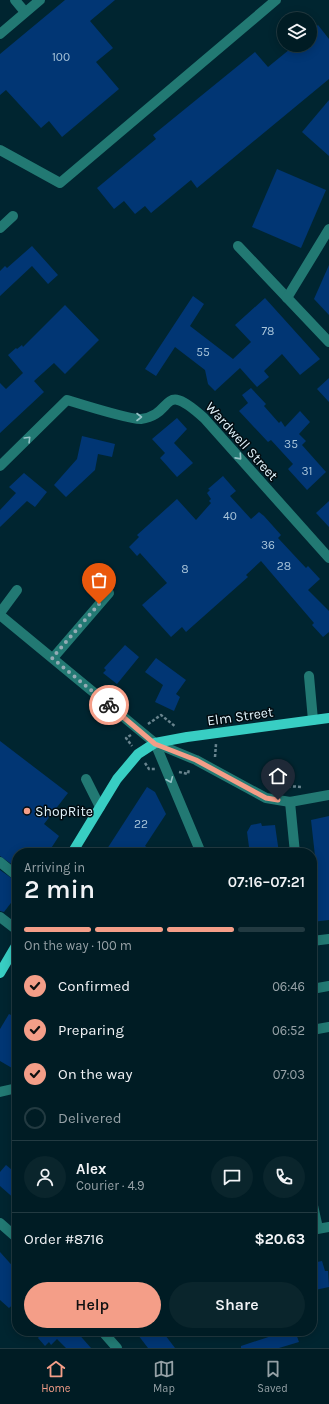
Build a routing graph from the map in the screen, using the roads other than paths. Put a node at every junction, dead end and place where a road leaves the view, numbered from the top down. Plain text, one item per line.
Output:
1 (15, 0) edge
2 (40, 0) edge
3 (276, 0) edge
4 (25, 12) junction
5 (0, 34) edge
6 (0, 150) edge
7 (13, 216) dead end
8 (0, 228) edge
9 (329, 229) edge
10 (238, 246) dead end
11 (287, 298) junction
12 (329, 342) edge
13 (0, 466) edge
14 (329, 558) edge
15 (18, 590) dead end
16 (109, 593) dead end
17 (0, 614) edge
18 (52, 658) junction
19 (309, 676) dead end
20 (329, 718) edge
21 (313, 720) junction
22 (155, 744) junction
23 (86, 779) dead end
24 (329, 795) edge
25 (290, 802) junction
26 (100, 807) junction
27 (75, 848) edge
28 (199, 848) edge
29 (295, 848) edge
30 (0, 862) edge
31 (12, 872) edge
32 (0, 917) edge
33 (12, 926) edge
34 (329, 939) edge
35 (317, 940) edge
36 (12, 950) edge
37 (3, 962) edge
38 (0, 973) edge
39 (329, 986) edge
40 (317, 988) edge
41 (329, 1028) edge
42 (317, 1029) edge
43 (12, 1089) edge
44 (0, 1092) edge
45 (0, 1223) edge
46 (329, 1227) edge
47 (317, 1229) edge
48 (12, 1234) edge
49 (106, 1336) edge
50 (117, 1348) edge

1 - 4 street
2 - 4 street
3 - 6 street
4 - 5 street
7 - 8 street
9 - 11 street
10 - 11 street
11 - 12 street
13 -> 14 street, Wardwell Street
15 - 17 street
16 - 18 street
17 - 18 street
18 - 22 street
19 - 21 street
20 - 21 main road, Elm Street
21 - 22 main road, Elm Street
22 - 25 street
22 - 26 main road, Elm Street
22 -> 28 street
23 - 26 street
24 - 25 street
25 - 29 street
26 - 27 main road, Elm Street
30 - 31 street
32 - 33 street
34 - 35 street
36 - 37 main road
37 - 38 main road
39 - 40 street
41 - 42 street
43 - 44 street
45 - 48 street
46 - 47 street
49 - 50 street

